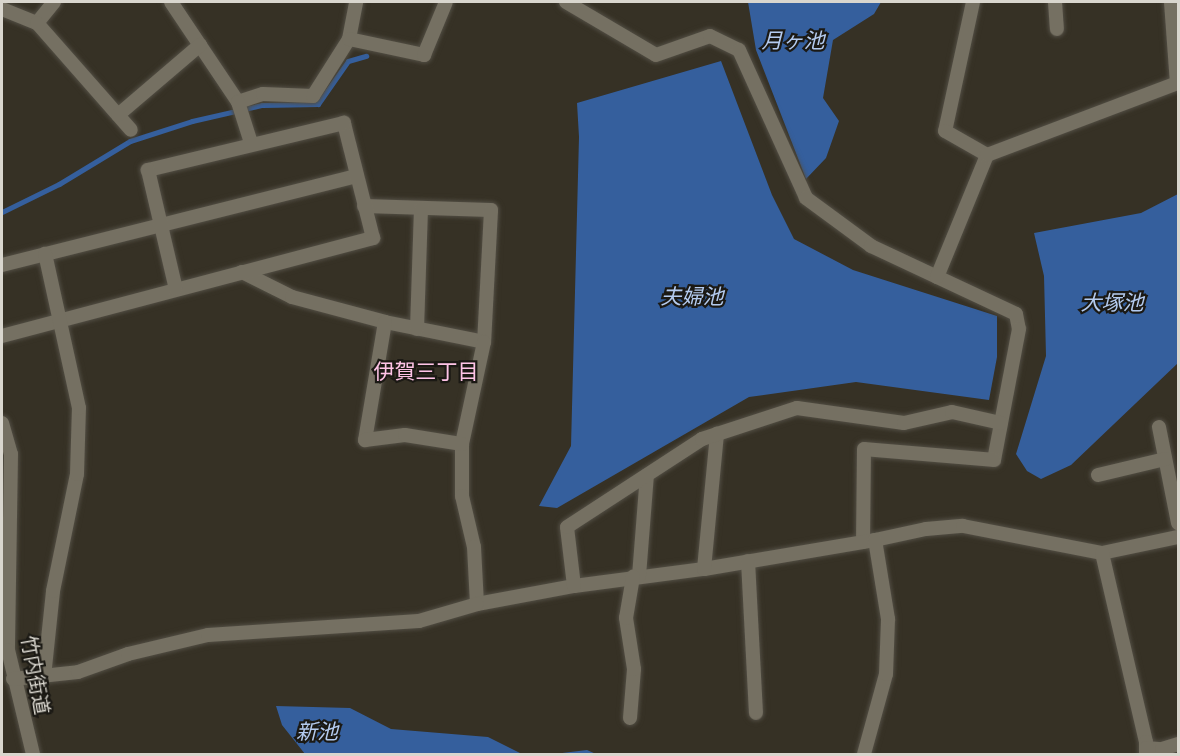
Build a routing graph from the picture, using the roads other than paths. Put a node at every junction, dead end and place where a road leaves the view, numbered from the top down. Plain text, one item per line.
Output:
1 (54, 2) edge
2 (171, 2) edge
3 (356, 2) edge
4 (446, 2) edge
5 (566, 2) edge
6 (973, 2) edge
7 (1055, 2) edge
8 (1171, 2) edge
9 (2, 9) edge
10 (37, 23) junction
11 (1057, 29) dead end
12 (349, 39) junction
13 (200, 45) junction
14 (1178, 83) edge
15 (238, 102) junction
16 (118, 115) junction
17 (131, 130) dead end
18 (251, 143) junction
19 (987, 155) junction
20 (357, 176) junction
21 (364, 206) junction
22 (421, 208) junction
23 (161, 224) junction
24 (45, 254) junction
25 (2, 265) edge
26 (242, 272) junction
27 (937, 277) junction
28 (176, 289) junction
29 (59, 319) junction
30 (385, 322) junction
31 (417, 329) junction
32 (2, 336) edge
33 (484, 342) junction
34 (2, 423) edge
35 (1001, 423) junction
36 (1159, 427) dead end
37 (717, 434) junction
38 (462, 444) junction
39 (1165, 459) junction
40 (1098, 475) dead end
41 (647, 476) junction
42 (1179, 523) edge
43 (1179, 537) edge
44 (869, 541) junction
45 (1102, 553) junction
46 (748, 561) junction
47 (704, 569) junction
48 (636, 577) junction
49 (574, 586) junction
50 (477, 604) junction
51 (44, 677) junction
52 (13, 679) junction
53 (756, 714) dead end
54 (630, 718) dead end
55 (1179, 744) edge
56 (1146, 751) edge
57 (33, 754) edge
58 (864, 754) edge

1 - 10 street
2 - 13 street
3 - 12 street
4 - 12 street
5 - 27 street
6 - 19 street
7 - 11 street
8 - 14 street
9 - 10 street
10 - 16 street
12 - 15 street
13 - 15 street
13 - 16 street
14 - 19 street
15 - 18 street
16 - 17 street
18 - 20 street
18 - 23 street
19 - 27 street
20 - 21 street
20 - 23 street
21 - 22 street
21 - 26 street
22 - 31 street
22 - 33 street
23 - 24 street
23 - 28 street
24 - 25 street
24 - 29 street
26 - 28 street
26 - 30 street
27 - 35 street
28 - 29 street
29 - 32 street
29 - 51 street
30 - 31 street
30 - 38 street
31 - 33 street
33 - 38 street
34 - 52 street, 竹内街道
35 - 37 street
35 - 44 street
36 - 39 street
37 - 41 street
37 - 47 street
38 - 50 street
39 - 40 street
39 - 42 street
41 - 48 street
41 - 49 street
43 - 45 street
44 - 45 street
44 - 46 street
44 - 58 street
45 - 56 street
46 - 47 street
46 - 53 street
47 - 48 street
48 - 49 street
48 - 54 street
49 - 50 street
50 - 51 street
51 - 52 street
52 - 57 street, 竹内街道
55 - 56 street

